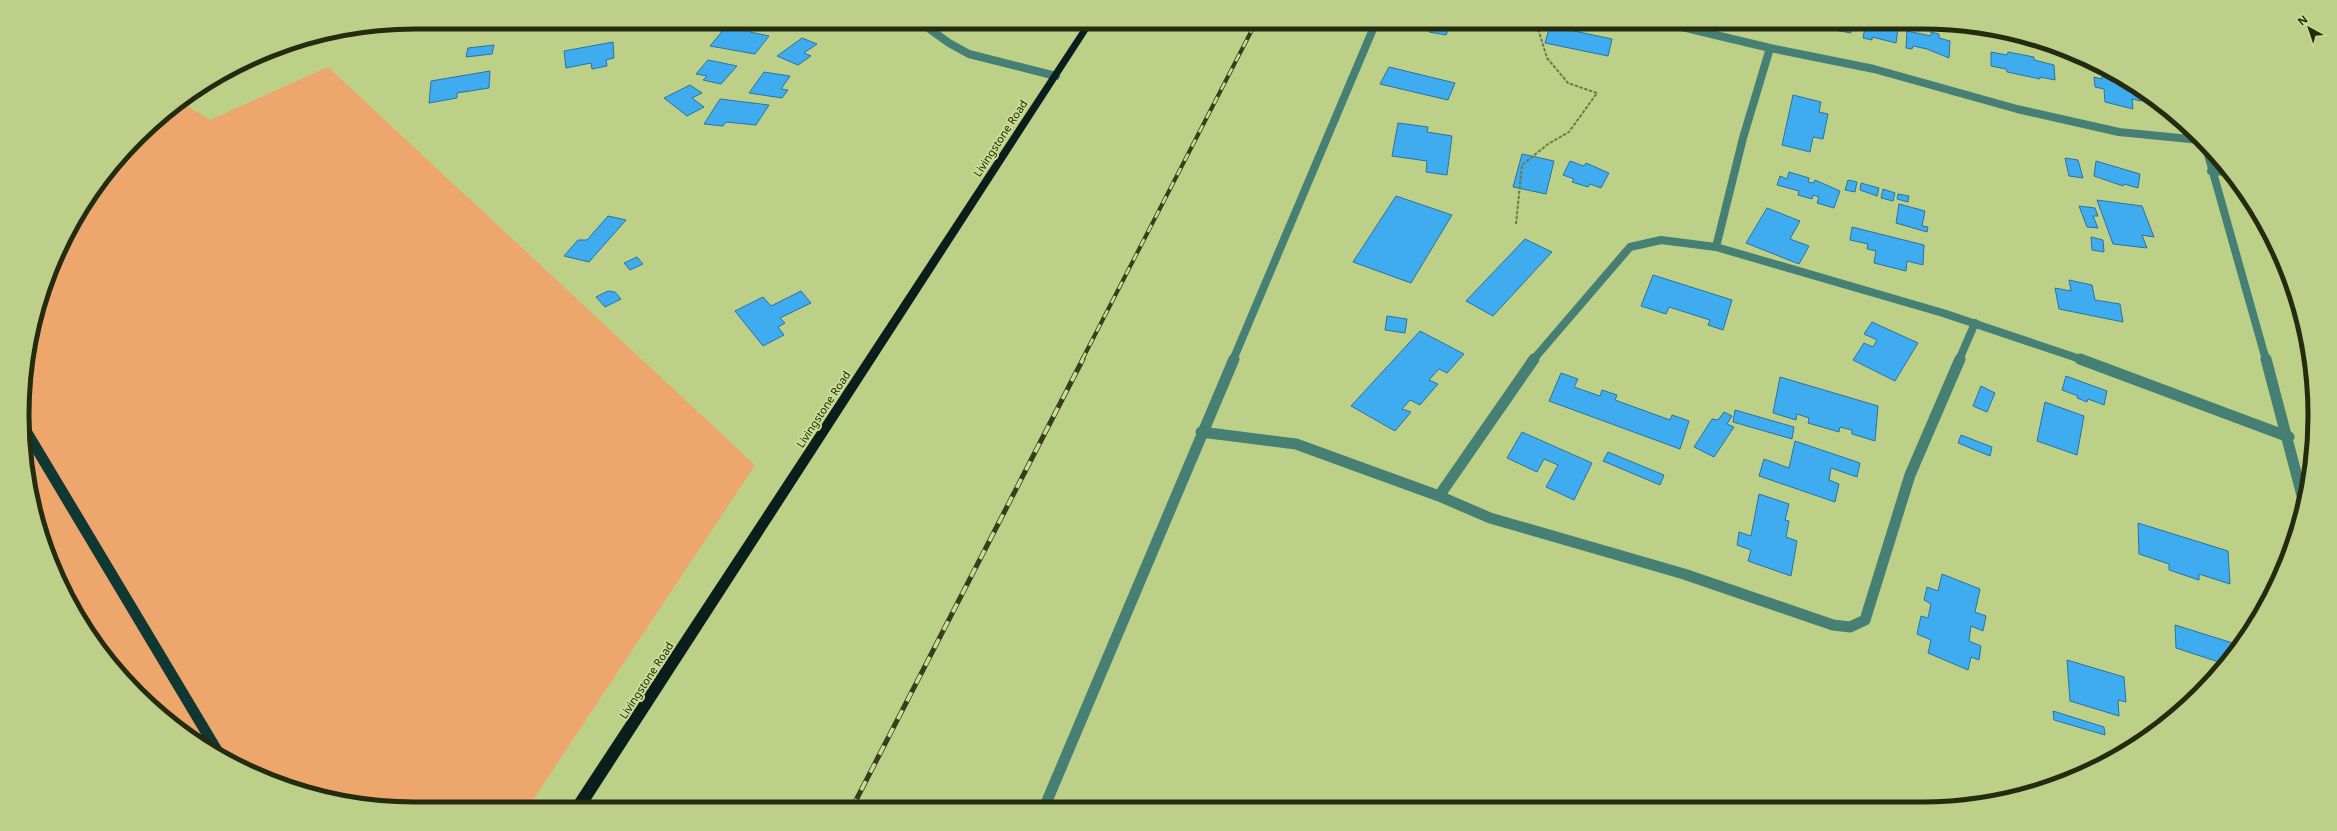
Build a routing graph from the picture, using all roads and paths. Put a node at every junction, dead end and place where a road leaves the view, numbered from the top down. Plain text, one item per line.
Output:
1 (930, 29) edge
2 (1086, 29) edge
3 (1373, 29) edge
4 (1538, 29) edge
5 (1690, 29) edge
6 (1770, 48) junction
7 (1056, 76) junction
8 (2192, 139) edge
9 (2208, 156) edge
10 (2211, 171) junction
11 (2221, 172) edge
12 (1516, 224) dead end
13 (1716, 247) junction
14 (1975, 323) junction
15 (1201, 432) junction
16 (30, 437) edge
17 (2289, 438) junction
18 (2301, 490) edge
19 (1439, 496) junction
20 (214, 745) edge
21 (581, 802) edge
22 (1047, 802) edge

1 - 7 street
2 - 7 highway, Livingstone Road
3 - 15 street
4 - 12 path
5 - 6 street
6 - 8 street
6 - 13 street
7 - 21 highway, Livingstone Road
9 - 10 street
10 - 11 street
10 - 17 street
13 - 14 street
13 - 19 street
14 - 17 street
14 - 19 street
15 - 19 street
15 - 22 street
16 - 20 main road
17 - 18 street

